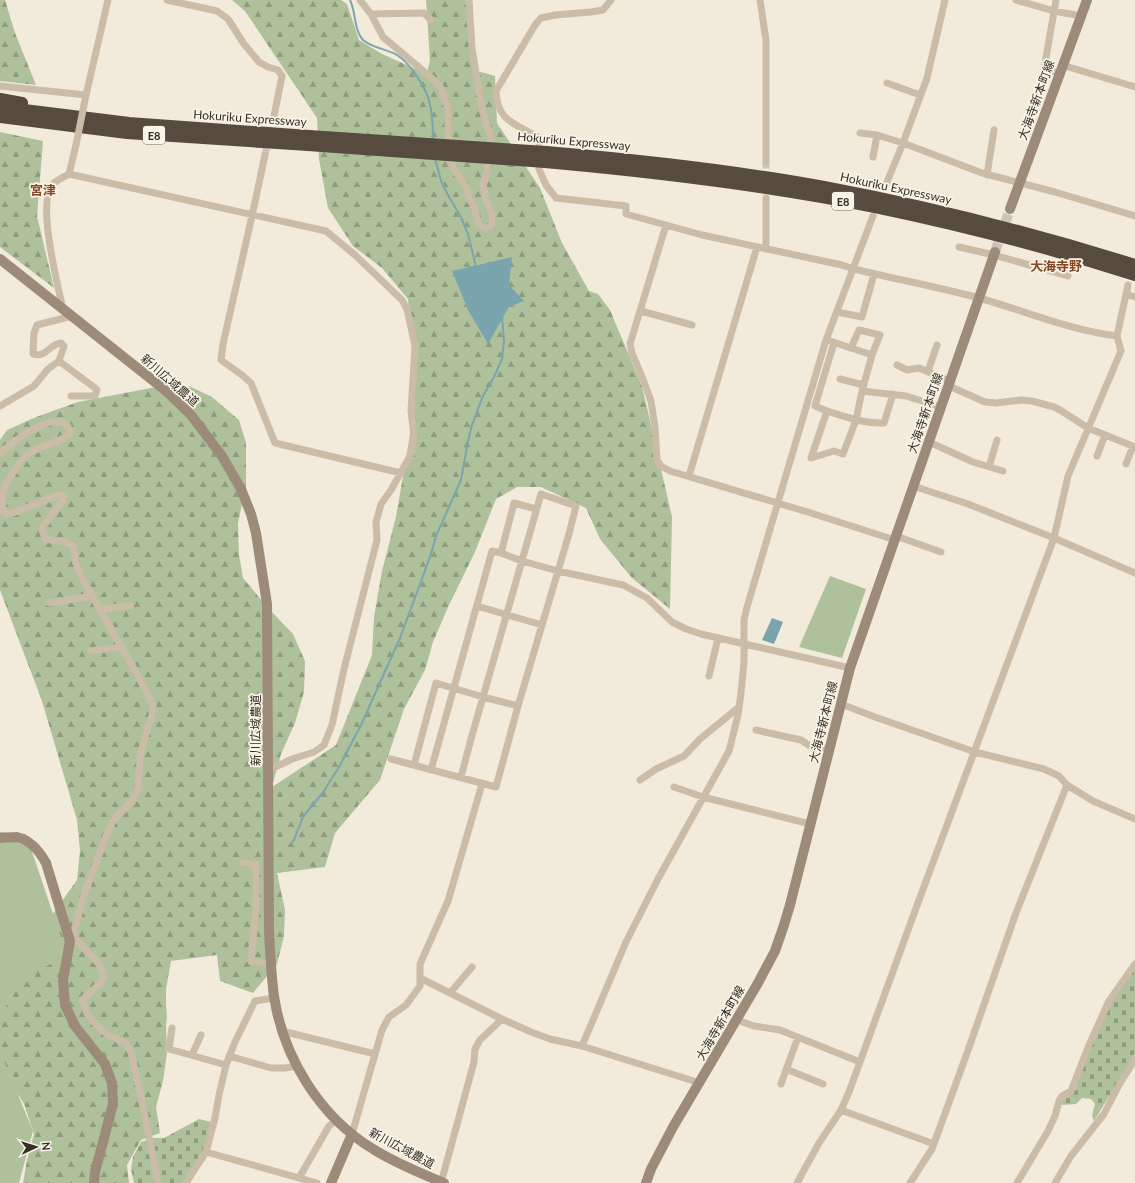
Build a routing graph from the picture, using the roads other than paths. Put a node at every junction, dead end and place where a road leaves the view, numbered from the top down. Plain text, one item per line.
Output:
1 (108, 0) edge
2 (167, 0) edge
3 (360, 0) edge
4 (470, 0) edge
5 (611, 0) edge
6 (760, 0) edge
7 (945, 0) edge
8 (1016, 0) edge
9 (1056, 0) edge
10 (1087, 0) edge
11 (1054, 11) junction
12 (371, 14) junction
13 (1081, 16) junction
14 (431, 20) dead end
15 (1061, 69) junction
16 (888, 83) dead end
17 (0, 86) edge
18 (1135, 87) edge
19 (86, 95) junction
20 (920, 96) junction
21 (0, 99) edge
22 (0, 107) edge
23 (0, 117) edge
24 (273, 120) tunnel mouth
25 (994, 130) dead end
26 (240, 131) junction
27 (860, 132) dead end
28 (877, 135) junction
29 (309, 141) junction
30 (903, 143) junction
31 (265, 155) tunnel mouth
32 (542, 156) junction
33 (874, 157) dead end
34 (766, 162) tunnel mouth
35 (69, 174) junction
36 (987, 175) junction
37 (887, 182) tunnel mouth
38 (1020, 183) junction
39 (766, 198) dead end
40 (1010, 208) tunnel mouth
41 (252, 216) junction
42 (873, 216) dead end
43 (1135, 216) edge
44 (666, 225) junction
45 (757, 247) junction
46 (959, 247) dead end
47 (766, 249) junction
48 (994, 254) junction
49 (0, 259) edge
50 (1135, 265) edge
51 (854, 269) junction
52 (874, 274) junction
53 (1068, 276) dead end
54 (1132, 280) edge
55 (1126, 294) junction
56 (1135, 297) edge
57 (979, 298) junction
58 (63, 309) junction
59 (641, 311) junction
60 (837, 312) junction
61 (72, 316) junction
62 (692, 325) dead end
63 (1117, 336) junction
64 (826, 340) junction
65 (834, 343) junction
66 (937, 345) dead end
67 (851, 348) junction
68 (872, 355) junction
69 (60, 362) junction
70 (897, 365) dead end
71 (928, 371) junction
72 (840, 379) dead end
73 (949, 383) junction
74 (863, 388) junction
75 (893, 394) junction
76 (71, 396) dead end
77 (0, 406) edge
78 (941, 407) junction
79 (827, 411) junction
80 (856, 420) junction
81 (1088, 428) junction
82 (1105, 435) junction
83 (998, 440) dead end
84 (929, 442) junction
85 (1134, 446) edge
86 (0, 452) edge
87 (1097, 456) dead end
88 (1126, 464) dead end
89 (989, 467) junction
90 (1003, 471) dead end
91 (401, 473) junction
92 (689, 476) junction
93 (913, 486) junction
94 (778, 503) junction
95 (536, 509) junction
96 (896, 538) junction
97 (1054, 538) junction
98 (941, 552) dead end
99 (501, 553) junction
100 (522, 561) junction
101 (558, 571) junction
102 (1135, 573) edge
103 (92, 596) junction
104 (50, 603) dead end
105 (130, 606) dead end
106 (477, 606) junction
107 (100, 609) junction
108 (506, 614) junction
109 (542, 625) junction
110 (718, 638) junction
111 (744, 643) junction
112 (121, 647) junction
113 (91, 651) dead end
114 (850, 668) junction
115 (709, 676) dead end
116 (454, 688) junction
117 (483, 697) junction
118 (841, 704) junction
119 (518, 706) junction
120 (740, 707) junction
121 (756, 730) dead end
122 (829, 749) junction
123 (975, 752) junction
124 (391, 758) dead end
125 (414, 765) junction
126 (269, 770) junction
127 (431, 770) junction
128 (461, 777) junction
129 (640, 780) dead end
130 (482, 784) junction
131 (1067, 785) junction
132 (674, 787) dead end
133 (703, 797) junction
134 (1135, 819) edge
135 (810, 824) junction
136 (0, 838) edge
137 (0, 844) edge
138 (244, 863) dead end
139 (73, 936) junction
140 (67, 955) junction
141 (271, 964) junction
142 (1135, 964) edge
143 (472, 967) dead end
144 (420, 978) junction
145 (450, 993) junction
146 (274, 998) junction
147 (502, 1019) junction
148 (737, 1020) junction
149 (172, 1028) dead end
150 (282, 1031) junction
151 (201, 1035) dead end
152 (798, 1037) junction
153 (582, 1046) junction
154 (375, 1054) junction
155 (192, 1055) junction
156 (229, 1056) junction
157 (1135, 1059) edge
158 (860, 1062) junction
159 (226, 1064) junction
160 (297, 1066) junction
161 (786, 1069) junction
162 (700, 1083) junction
163 (781, 1084) dead end
164 (823, 1084) dead end
165 (841, 1110) junction
166 (337, 1120) junction
167 (352, 1134) junction
168 (934, 1144) junction
169 (206, 1152) junction
170 (299, 1178) junction
171 (94, 1183) edge
172 (158, 1183) edge
173 (186, 1183) edge
174 (317, 1183) edge
175 (331, 1183) edge
176 (442, 1183) edge
177 (646, 1183) edge
178 (797, 1183) edge
179 (910, 1183) edge
180 (1017, 1183) edge
181 (1055, 1183) edge

1 - 19 street
2 - 24 street
3 - 12 street
4 - 12 street
5 - 32 street
6 - 34 street
7 - 20 street
8 - 11 street
9 - 11 street
10 - 13 street, 大海寺新本町線
11 - 13 street
11 - 15 street
12 - 14 street
13 - 15 street, 大海寺新本町線
15 - 18 street
15 - 38 street, 大海寺新本町線
16 - 20 street
17 - 19 street
19 - 35 street, bridge
20 - 30 street
21 - 26 highway
22 - 26 highway, Hokuriku Expressway / E8
23 - 29 highway, Hokuriku Expressway / E8
25 - 36 street
26 - 29 highway, Hokuriku Expressway / E8
27 - 28 street
28 - 30 street
28 - 33 street
29 - 32 highway, Hokuriku Expressway / E8, bridge
30 - 36 street
30 - 37 street
31 - 41 street
32 - 44 street
32 - 50 highway, Hokuriku Expressway / E8
32 - 54 highway, Hokuriku Expressway / E8
35 - 41 street
35 - 58 street
36 - 38 street
38 - 40 street, 大海寺新本町線
38 - 43 street
39 - 47 street
41 - 91 street
41 - 91 street
42 - 51 street
44 - 45 street
44 - 59 street
45 - 47 street
45 - 92 street
46 - 48 street
47 - 51 street
48 - 53 street
48 - 57 street, 大海寺新本町線
49 - 58 street, 新川広域農道
51 - 52 street
51 - 60 street
52 - 57 street
52 - 60 street
54 - 55 street
55 - 56 street
55 - 63 street
57 - 63 street
57 - 73 street, 大海寺新本町線
58 - 61 street, 新川広域農道
59 - 62 street
59 - 92 street
60 - 64 street
61 - 69 street
61 - 126 street, 新川広域農道
63 - 81 street
64 - 65 street
64 - 94 street
65 - 67 street
65 - 79 street
66 - 71 street
67 - 68 street
67 - 68 street
68 - 74 street
69 - 76 street
69 - 77 street
70 - 71 street
71 - 73 street
72 - 74 street
73 - 78 street, 大海寺新本町線
73 - 81 street
74 - 75 street
74 - 80 street
75 - 78 street
75 - 80 street
78 - 84 street, 大海寺新本町線
79 - 80 street
79 - 80 street
81 - 82 street
81 - 97 street
82 - 85 street
82 - 87 street
83 - 89 street
84 - 89 street
84 - 93 street, 大海寺新本町線
85 - 88 street
86 - 103 street
89 - 90 street
91 - 126 street
92 - 94 street
93 - 96 street, 大海寺新本町線
93 - 97 street
94 - 96 street
94 - 111 street
95 - 99 street
95 - 100 street
95 - 101 street
96 - 98 street
96 - 114 street, 大海寺新本町線
97 - 102 street
97 - 123 street
99 - 100 street
99 - 106 street
100 - 101 street
100 - 108 street
101 - 109 street
101 - 110 street
103 - 104 street
103 - 107 street
105 - 107 street
106 - 108 street
106 - 116 street
107 - 112 street
108 - 109 street
108 - 117 street
109 - 119 street
110 - 111 street
110 - 115 street
111 - 114 street
111 - 120 street
112 - 113 street
112 - 139 street
114 - 118 street, 大海寺新本町線
116 - 117 street
116 - 125 street
116 - 127 street
117 - 119 street
117 - 128 street
118 - 122 street, 大海寺新本町線
118 - 123 street
119 - 130 street
120 - 129 street
120 - 133 street
121 - 122 street
122 - 135 street, 大海寺新本町線
123 - 131 street
123 - 158 street
124 - 125 street
125 - 127 street
126 - 141 street, 新川広域農道
127 - 128 street
128 - 130 street
130 - 144 street
131 - 134 street
131 - 168 street
132 - 133 street
133 - 135 street
133 - 153 street
135 - 148 street, 大海寺新本町線
136 - 140 street
137 - 140 street
138 - 141 street
139 - 140 street
139 - 172 street
140 - 171 street
141 - 146 street, 新川広域農道
142 - 180 street
143 - 145 street
144 - 145 street
144 - 154 street
145 - 147 street
146 - 150 street, 新川広域農道
146 - 156 street
147 - 153 street
147 - 176 street
148 - 152 street
148 - 162 street, 大海寺新本町線
149 - 155 street
150 - 154 street
150 - 160 street, 新川広域農道
151 - 155 street
152 - 158 street
152 - 161 street
153 - 162 street
154 - 167 street
155 - 159 street
156 - 159 street
156 - 160 street
157 - 181 street
158 - 165 street
159 - 169 street
160 - 166 street, 新川広域農道
161 - 163 street
161 - 164 street
162 - 177 street, 大海寺新本町線
165 - 168 street
165 - 178 street
166 - 167 street, 新川広域農道
166 - 170 street
167 - 175 street
167 - 176 street, 新川広域農道
168 - 179 street
169 - 170 street
169 - 173 street
170 - 174 street

